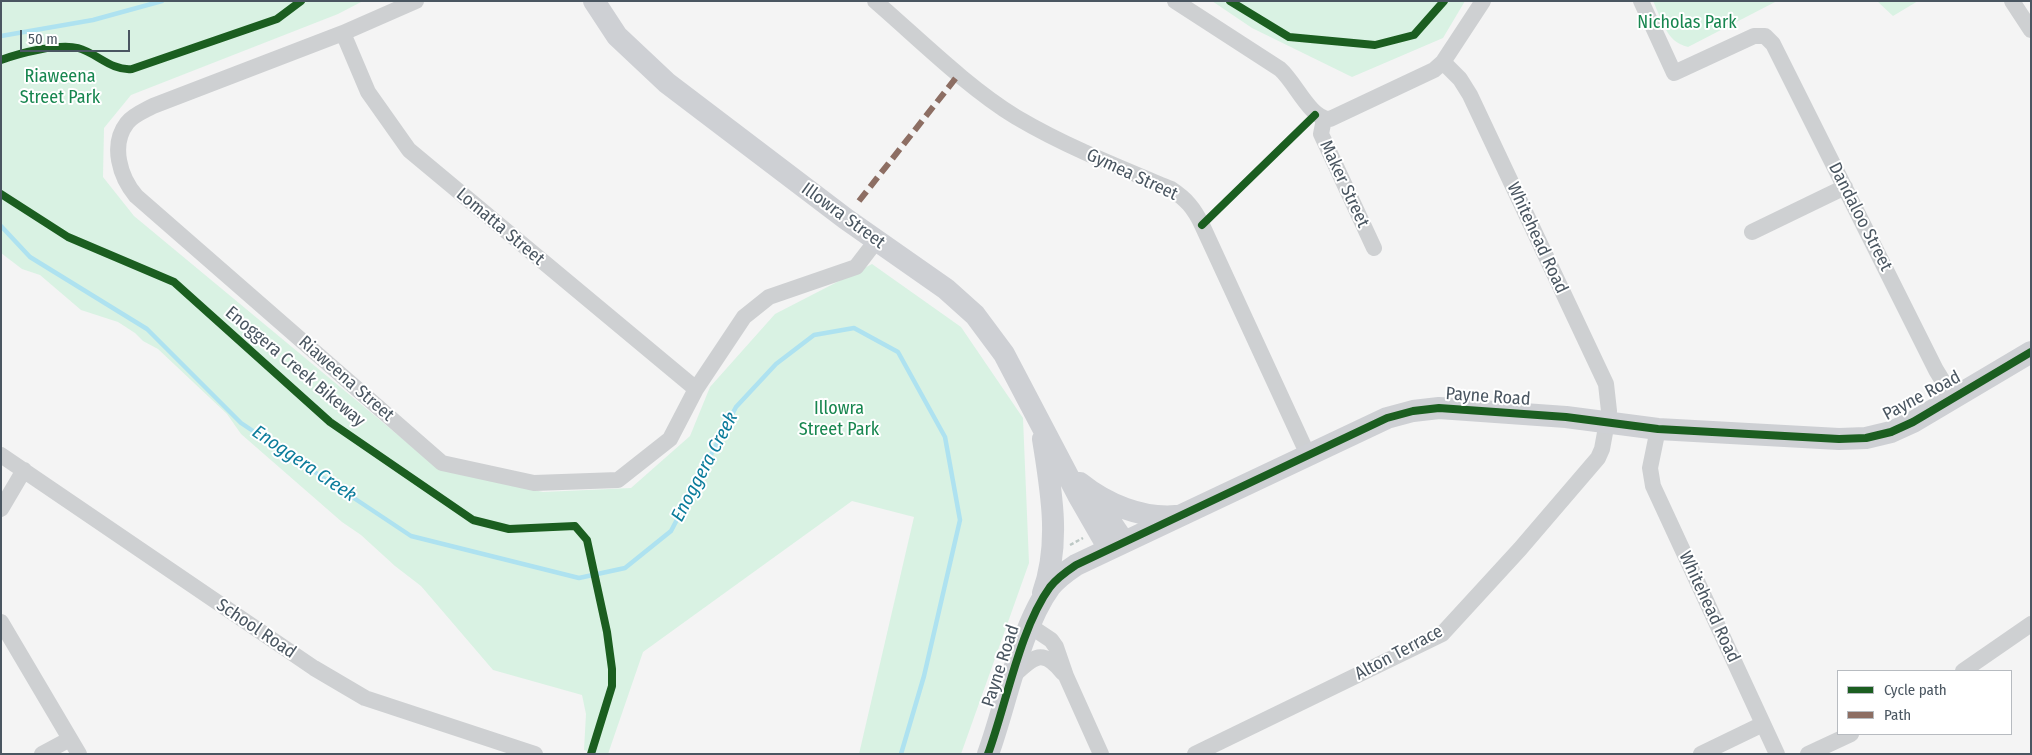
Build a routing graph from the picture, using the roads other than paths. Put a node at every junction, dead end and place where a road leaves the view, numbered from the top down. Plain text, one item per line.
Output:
1 (416, 1) edge
2 (594, 1) edge
3 (874, 1) edge
4 (1175, 1) edge
5 (1483, 1) edge
6 (1641, 1) edge
7 (2012, 1) edge
8 (2031, 30) edge
9 (343, 33) junction
10 (1443, 62) junction
11 (1324, 119) junction
12 (1845, 187) junction
13 (1752, 232) dead end
14 (876, 241) junction
15 (1374, 248) dead end
16 (2031, 352) edge
17 (696, 390) junction
18 (1954, 398) junction
19 (1038, 418) junction
20 (1607, 423) junction
21 (1658, 429) junction
22 (1, 455) edge
23 (1308, 455) junction
24 (1059, 458) junction
25 (24, 470) junction
26 (1080, 483) junction
27 (1, 508) edge
28 (1182, 515) junction
29 (1117, 545) junction
30 (1038, 606) junction
31 (1, 622) edge
32 (2031, 624) edge
33 (1030, 626) junction
34 (1964, 670) edge
35 (1014, 675) junction
36 (1066, 676) junction
37 (1763, 724) junction
38 (1849, 735) edge
39 (70, 739) junction
40 (42, 754) edge
41 (79, 754) edge
42 (535, 754) edge
43 (988, 754) edge
44 (1101, 754) edge
45 (1195, 754) edge
46 (1700, 754) edge
47 (1777, 754) edge
48 (1808, 754) edge

1 - 9 street, Riaweena Street
2 - 14 main road, Illowra Street
3 - 23 street, Gymea Street
4 - 11 street
5 - 10 street
6 - 12 street, Dandaloo Street
7 - 8 street
9 - 17 street, Lomatta Street
9 - 17 street, Riaweena Street
10 - 11 street
10 - 20 street, Whitehead Road
11 - 15 street, Maker Street
12 - 13 street
12 - 18 street, Dandaloo Street
14 - 17 street, Riaweena Street
14 - 19 main road, Illowra Street
16 - 18 main road, Payne Road
18 - 21 main road, Payne Road
19 - 24 main road, Illowra Street
19 - 30 main road
20 - 21 main road, Payne Road
20 - 23 main road, Payne Road
20 - 45 street, Alton Terrace
21 - 37 street, Whitehead Road
22 - 25 street, School Road
23 - 28 main road, Payne Road
24 - 26 main road, Illowra Street
24 - 29 main road, Illowra Street
25 - 27 street
25 - 42 street, School Road
26 - 28 main road
26 - 29 main road, Illowra Street
28 - 29 main road, Payne Road
29 - 30 main road, Payne Road
30 - 33 main road, Payne Road
31 - 39 street
32 - 34 street
33 - 35 main road, Payne Road
33 - 36 street
35 - 36 street
35 - 43 main road, Payne Road
36 - 44 street
37 - 46 street
37 - 47 street, Whitehead Road
38 - 48 street
39 - 40 street
39 - 41 street

